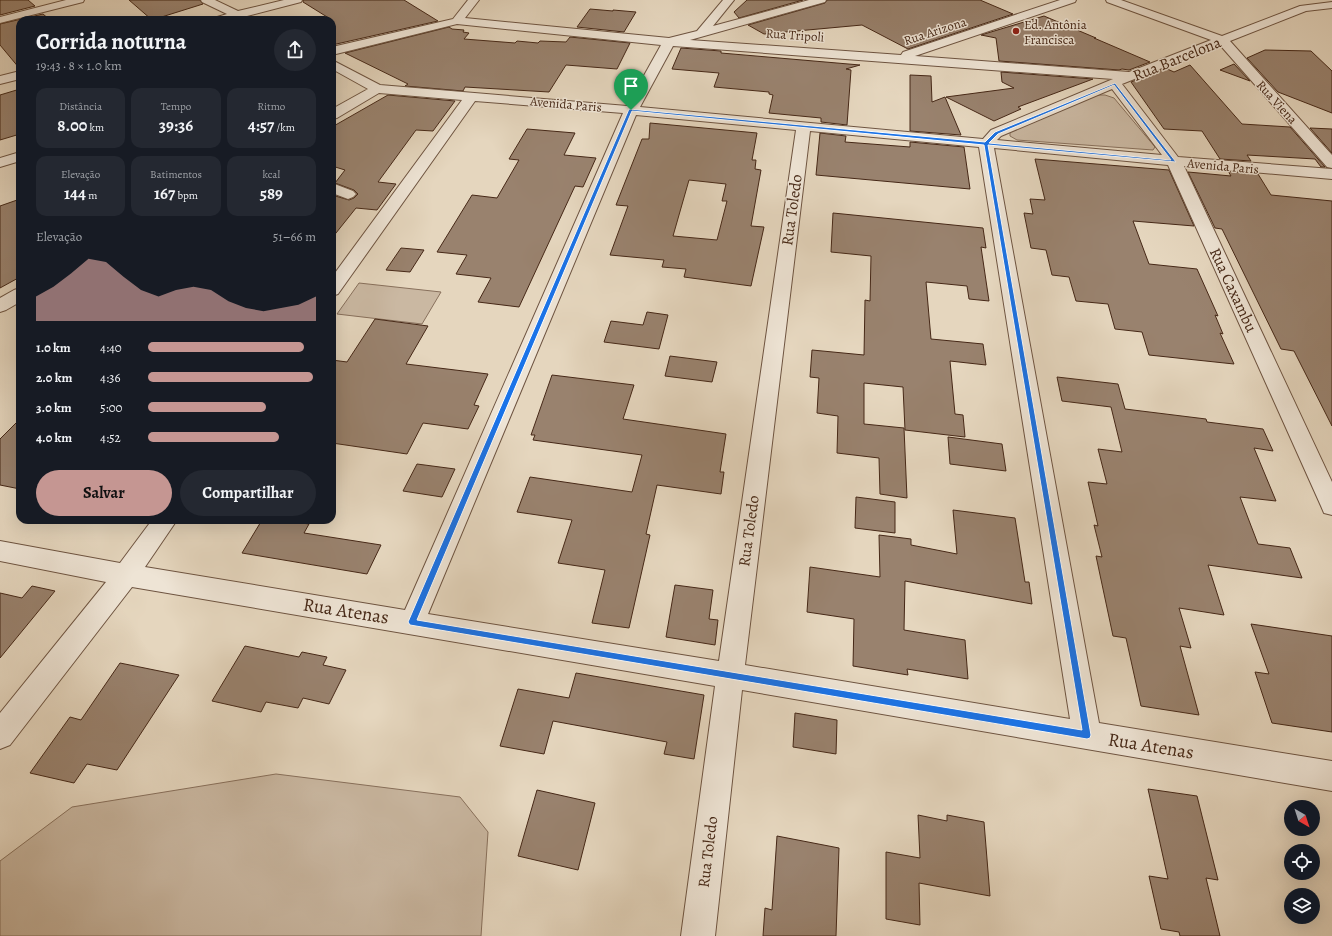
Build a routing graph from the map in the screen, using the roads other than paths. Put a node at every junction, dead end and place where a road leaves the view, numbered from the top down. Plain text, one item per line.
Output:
1 (80, 0) edge
2 (206, 0) edge
3 (297, 0) edge
4 (474, 0) edge
5 (729, 0) edge
6 (821, 0) edge
7 (1071, 0) edge
8 (1111, 0) edge
9 (1328, 4) edge
10 (237, 16) edge
11 (247, 16) edge
12 (0, 20) edge
13 (457, 21) junction
14 (702, 32) junction
15 (1222, 40) junction
16 (669, 42) junction
17 (336, 50) edge
18 (898, 58) junction
19 (336, 66) edge
20 (16, 76) edge
21 (1131, 76) junction
22 (0, 80) edge
23 (1115, 84) junction
24 (377, 89) junction
25 (471, 97) junction
26 (631, 110) junction
27 (336, 113) edge
28 (804, 126) junction
29 (986, 144) junction
30 (16, 157) edge
31 (1174, 162) junction
32 (0, 163) edge
33 (1332, 164) edge
34 (1332, 174) edge
35 (336, 190) edge
36 (348, 194) dead end
37 (336, 284) edge
38 (16, 296) edge
39 (0, 306) edge
40 (1332, 506) edge
41 (162, 524) edge
42 (0, 551) edge
43 (126, 575) junction
44 (412, 622) junction
45 (730, 675) junction
46 (0, 735) edge
47 (1087, 735) junction
48 (1332, 776) edge
49 (698, 936) edge

1 - 12 street
2 - 10 street
3 - 11 street
4 - 13 street
5 - 14 street
6 - 14 street
7 - 18 street, Rua Arizona
8 - 15 street
9 - 15 street, Rua Barcelona
13 - 16 street, Rua Tripoli
13 - 17 street, Rua Tripoli
14 - 16 street
15 - 21 street, Rua Barcelona
15 - 33 street, Rua Viena
16 - 18 street, Rua Tripoli
16 - 26 street
18 - 21 street, Rua Tripoli
19 - 24 street, Avenida Paris
20 - 22 street
21 - 23 street, Rua Barcelona
23 - 29 street, Rua Barcelona
23 - 31 street, Rua Caxambu
24 - 25 street, Avenida Paris
24 - 27 street
25 - 26 street, Avenida Paris
25 - 37 street
26 - 28 street, Avenida Paris
26 - 44 street
28 - 29 street, Avenida Paris
28 - 45 street, Rua Toledo
29 - 31 street, Avenida Paris
29 - 47 street
30 - 32 street
31 - 34 street, Avenida Paris
31 - 40 street, Rua Caxambu
35 - 36 street
38 - 39 street
41 - 43 street
42 - 43 street, Rua Atenas
43 - 44 street, Rua Atenas
43 - 46 street
44 - 45 street, Rua Atenas
45 - 47 street, Rua Atenas
45 - 49 street, Rua Toledo
47 - 48 street, Rua Atenas

